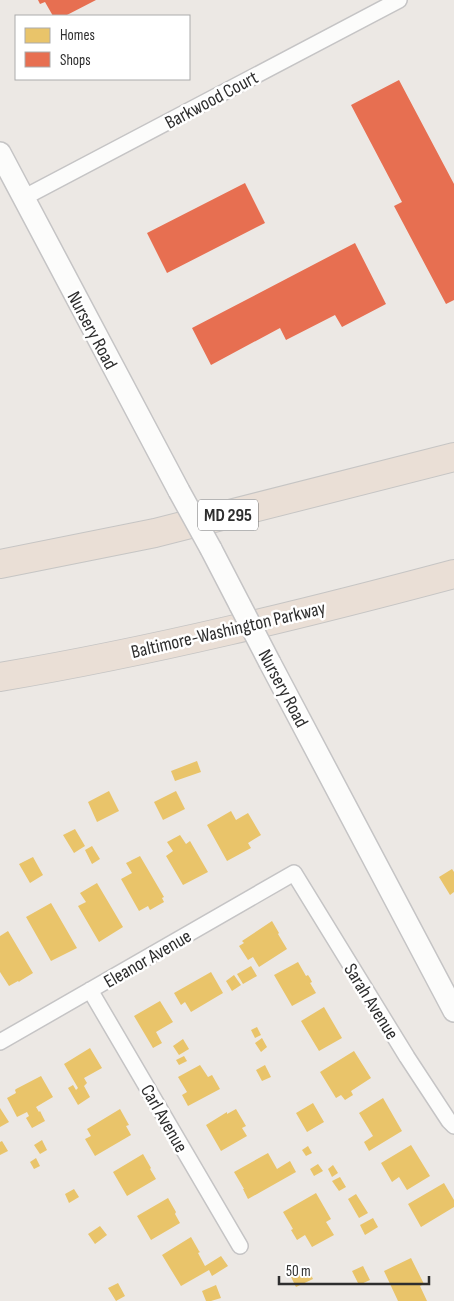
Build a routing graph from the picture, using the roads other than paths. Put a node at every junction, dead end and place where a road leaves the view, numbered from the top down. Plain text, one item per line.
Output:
1 (399, 0) edge
2 (0, 153) edge
3 (23, 198) junction
4 (454, 457) edge
5 (0, 564) edge
6 (454, 574) edge
7 (0, 677) edge
8 (294, 873) joint
9 (90, 990) junction
10 (454, 1011) edge
11 (0, 1042) edge
12 (454, 1126) edge
13 (240, 1246) dead end

1 - 3 street, Barkwood Court
2 - 3 main road, Nursery Road
3 - 10 main road, Nursery Road, bridge
4 - 5 highway, MD 295
6 - 7 highway, Baltimore-Washington Parkway
8 - 9 street, Eleanor Avenue
8 - 12 street, Sarah Avenue
9 - 11 street, Eleanor Avenue
9 - 13 street, Carl Avenue

